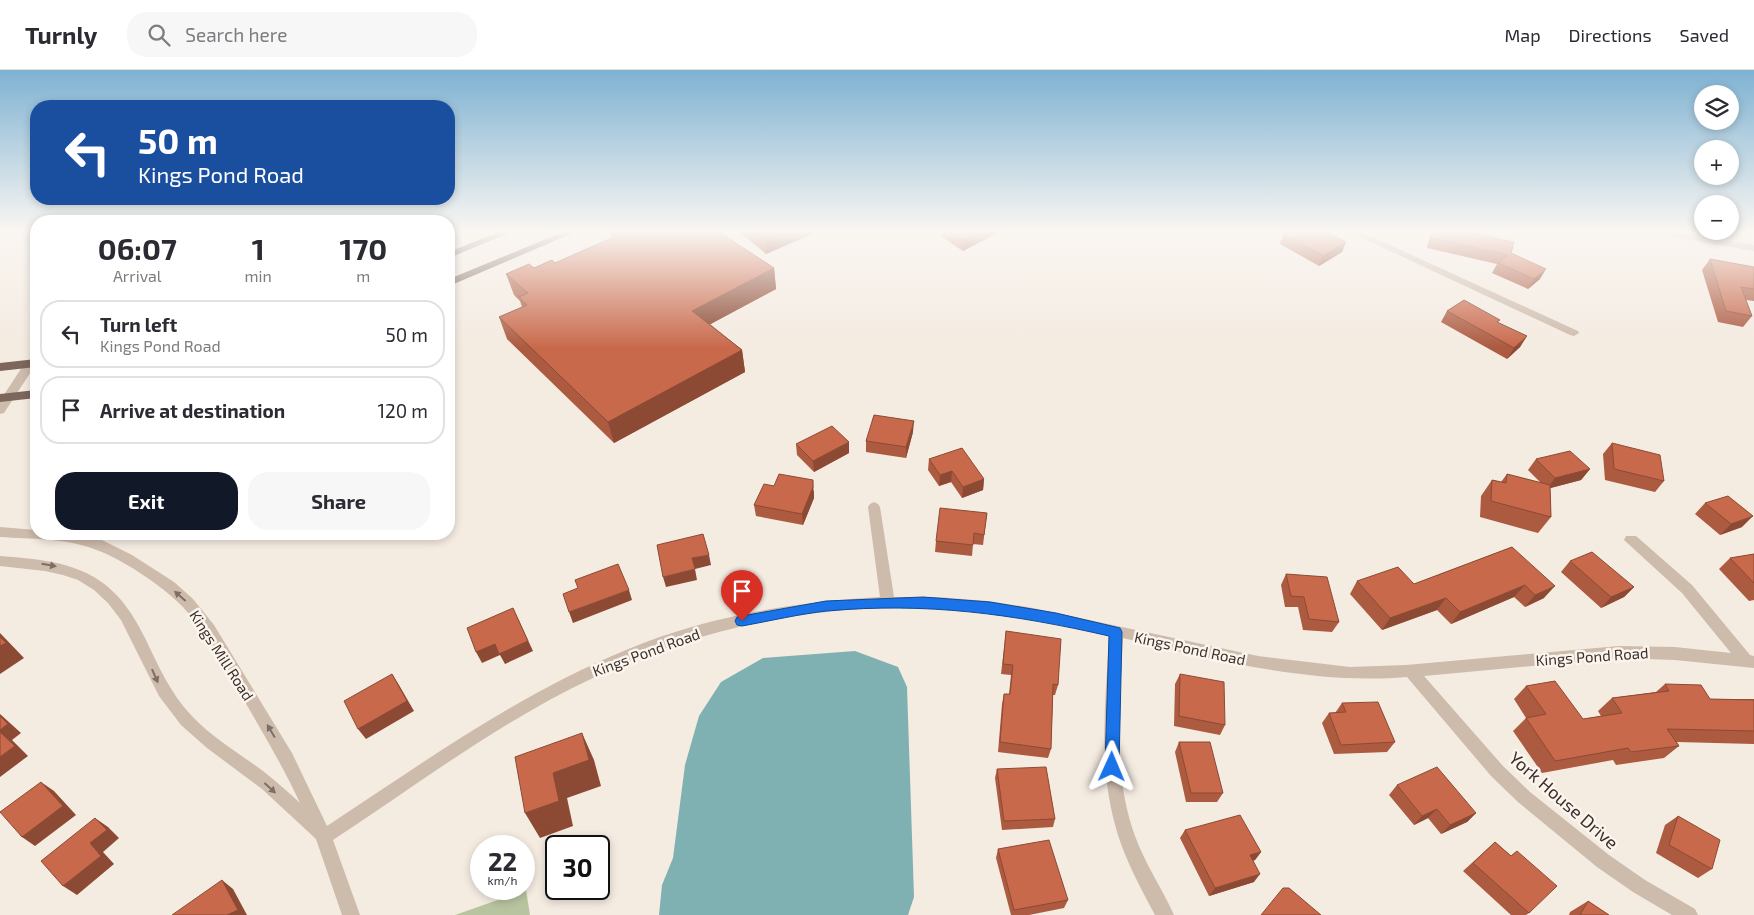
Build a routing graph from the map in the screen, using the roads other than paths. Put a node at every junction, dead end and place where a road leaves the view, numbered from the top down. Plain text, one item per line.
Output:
1 (481, 269) edge
2 (1436, 269) edge
3 (455, 280) edge
4 (1574, 333) dead end
5 (30, 364) edge
6 (0, 367) edge
7 (30, 368) edge
8 (30, 395) edge
9 (4, 398) edge
10 (0, 410) edge
11 (874, 507) dead end
12 (0, 532) edge
13 (30, 534) edge
14 (77, 540) edge
15 (1631, 540) dead end
16 (0, 561) edge
17 (888, 603) junction
18 (1116, 632) junction
19 (1750, 662) edge
20 (1410, 671) junction
21 (324, 837) junction
22 (351, 915) edge
23 (1165, 915) edge
24 (1689, 915) edge

1 - 3 main road
2 - 4 street
5 - 6 main road
7 - 9 street
8 - 9 main road
9 - 10 street
11 - 17 street
13 -> 12 street, Kings Mill Road
21 -> 14 street, Kings Mill Road
15 - 19 street
16 -> 21 street, Kings Mill Road
17 - 18 street, Kings Pond Road
17 - 21 street, Kings Pond Road
18 - 20 street, Kings Pond Road
18 - 23 street
19 - 20 street, Kings Pond Road
20 - 24 street, York House Drive
21 - 22 street, Kings Mill Road

